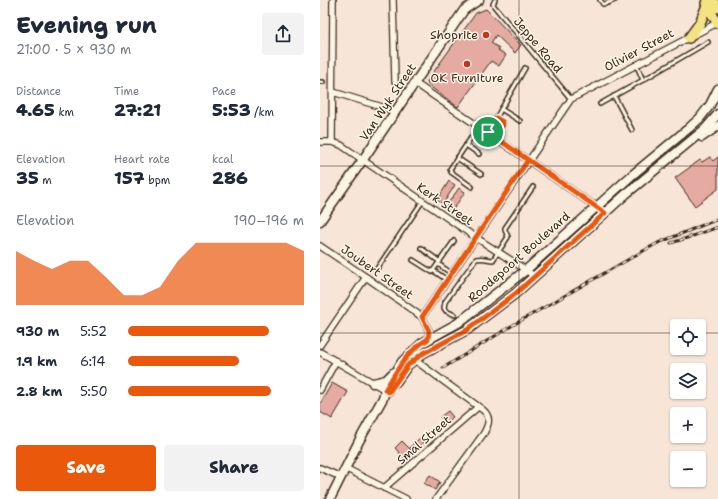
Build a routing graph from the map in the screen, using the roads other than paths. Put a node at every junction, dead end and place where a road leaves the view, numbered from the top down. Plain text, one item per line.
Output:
1 (332, 0) edge
2 (393, 0) edge
3 (469, 0) edge
4 (479, 0) edge
5 (600, 0) edge
6 (615, 0) edge
7 (494, 1) edge
8 (708, 2) edge
9 (718, 8) edge
10 (464, 10) junction
11 (718, 23) edge
12 (688, 38) junction
13 (708, 42) dead end
14 (636, 64) junction
15 (525, 68) dead end
16 (643, 80) junction
17 (395, 81) dead end
18 (415, 83) junction
19 (718, 89) edge
20 (333, 92) junction
21 (614, 96) junction
22 (571, 99) junction
23 (600, 104) dead end
24 (501, 109) junction
25 (395, 111) junction
26 (718, 114) edge
27 (496, 118) junction
28 (520, 121) dead end
29 (479, 126) junction
30 (718, 126) edge
31 (632, 130) dead end
32 (488, 132) junction
33 (495, 137) junction
34 (320, 142) edge
35 (332, 142) junction
36 (466, 145) junction
37 (677, 152) junction
38 (479, 154) dead end
39 (457, 158) junction
40 (528, 160) junction
41 (362, 161) junction
42 (480, 174) dead end
43 (472, 187) dead end
44 (532, 187) dead end
45 (422, 202) junction
46 (596, 207) junction
47 (324, 210) edge
48 (605, 213) junction
49 (320, 221) edge
50 (475, 237) junction
51 (454, 241) dead end
52 (320, 246) edge
53 (421, 248) dead end
54 (499, 252) junction
55 (413, 260) dead end
56 (439, 263) junction
57 (376, 270) dead end
58 (526, 270) junction
59 (434, 271) junction
60 (451, 273) junction
61 (366, 277) junction
62 (535, 277) junction
63 (447, 280) junction
64 (455, 315) dead end
65 (422, 317) junction
66 (454, 337) junction
67 (428, 339) junction
68 (320, 345) edge
69 (427, 350) junction
70 (320, 352) edge
71 (412, 358) junction
72 (336, 361) junction
73 (402, 362) junction
74 (373, 384) junction
75 (320, 390) edge
76 (386, 394) junction
77 (478, 407) junction
78 (320, 468) edge
79 (345, 468) junction
80 (341, 477) junction
81 (384, 488) junction
82 (330, 499) edge
83 (406, 499) edge
84 (436, 499) edge

1 - 20 street
2 - 17 street
3 - 10 street
4 - 10 street, Van Wyk Street
5 - 6 lane
7 - 22 lane, Jeppe Road
8 - 9 main road
8 - 11 main road
8 - 12 main road
10 - 18 street, Van Wyk Street
11 - 12 street, Olivier Street
12 - 14 street, Olivier Street
13 - 16 lane
14 - 16 lane
14 - 22 street, Olivier Street
15 - 24 lane
16 - 21 lane
18 - 25 street, Van Wyk Street
18 - 29 street
19 - 46 street, Roodepoort Boulevard
20 - 25 street
20 - 35 street
21 - 23 lane
21 - 31 lane
22 - 40 street
24 - 27 lane
24 - 28 lane
25 - 41 street, Van Wyk Street
26 - 37 street, Roodepoort Boulevard
27 - 32 lane
27 - 33 lane
29 - 32 street
29 - 36 lane
30 - 37 street
32 - 33 street
33 - 40 street
34 - 35 street
35 - 41 street, Kerk Street
36 - 38 lane
36 - 39 lane
37 - 48 street, Roodepoort Boulevard
39 - 42 lane
39 - 43 lane
40 - 46 street
40 - 50 street
41 - 45 street, Kerk Street
41 - 47 street, Van Wyk Street
44 - 54 lane
45 - 50 street, Kerk Street
45 - 57 lane
46 - 48 street
46 - 58 street, Roodepoort Boulevard
47 - 49 street, Van Wyk Street
48 - 62 street, Roodepoort Boulevard
50 - 54 street, Kerk Street
50 - 60 street
51 - 56 lane
52 - 61 street, Joubert Street
53 - 56 lane
54 - 58 street, Kerk Street
54 - 64 lane
55 - 59 lane
56 - 59 lane
56 - 60 lane
58 - 62 street, Kerk Street
58 - 67 street, Roodepoort Boulevard
59 - 63 lane
60 - 63 street
61 - 65 street, Joubert Street
61 - 68 street
62 - 66 street, Roodepoort Boulevard
63 - 65 street
65 - 67 street
66 - 67 street
66 - 69 street, Roodepoort Boulevard
67 - 69 street
67 - 71 street, Roodepoort Boulevard
69 - 71 street, Roodepoort Boulevard
70 - 72 street
71 - 73 street, Roodepoort Boulevard
71 - 76 street, Roodepoort Boulevard
71 - 77 street
72 - 74 street
72 - 75 street
73 - 74 street
73 - 76 street, Roodepoort Boulevard
74 - 76 street
76 - 79 street
77 - 81 street, Smal Street
77 - 84 street
78 - 80 street
79 - 80 street
79 - 81 street
80 - 82 street
81 - 83 street

